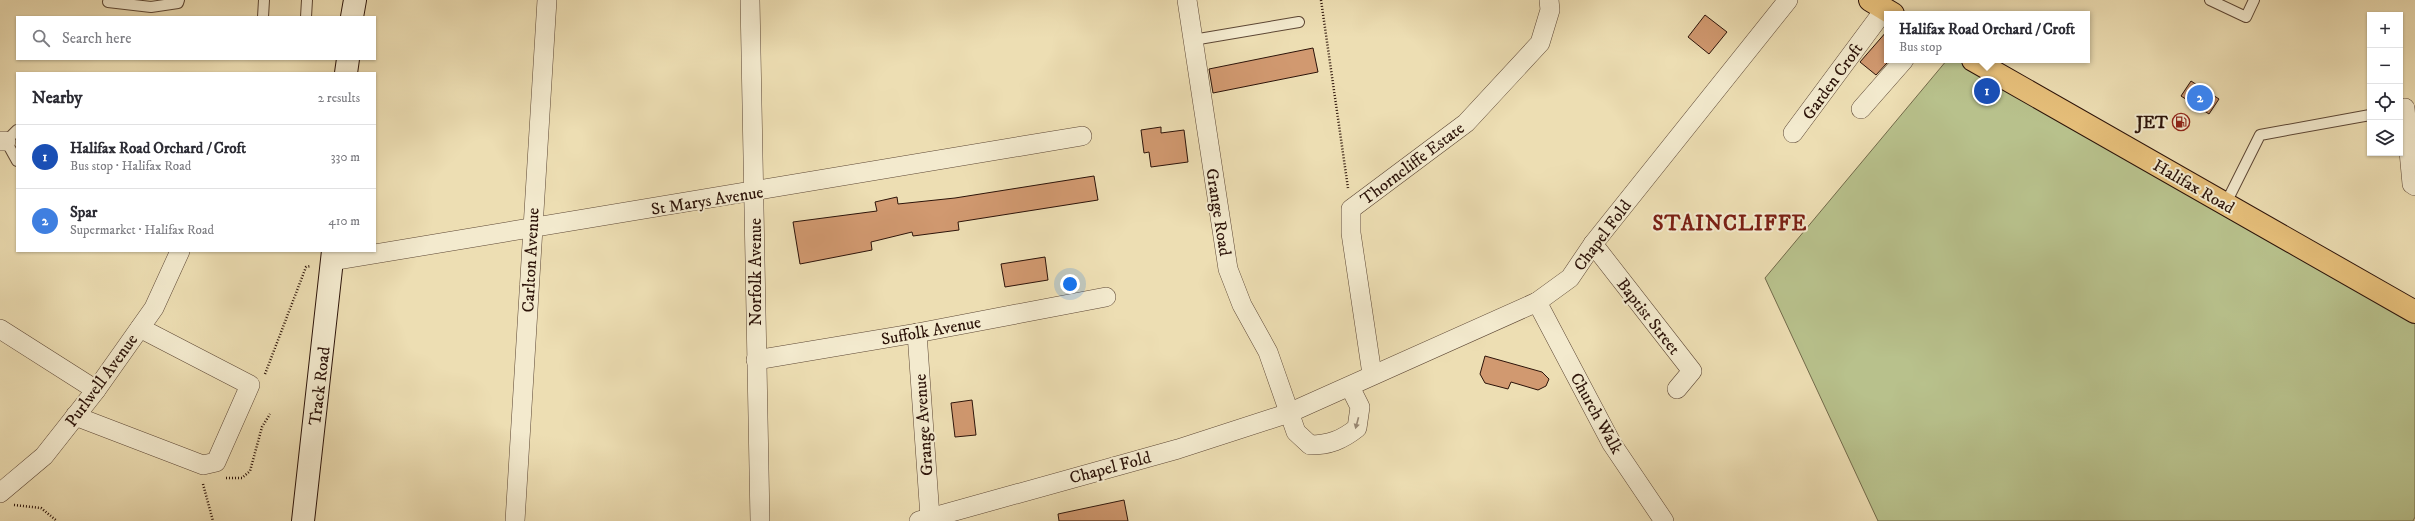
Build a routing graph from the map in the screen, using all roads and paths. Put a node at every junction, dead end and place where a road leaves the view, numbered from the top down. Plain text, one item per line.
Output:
1 (179, 0) edge
2 (264, 0) edge
3 (307, 0) edge
4 (355, 0) edge
5 (546, 0) edge
6 (750, 0) edge
7 (1187, 0) edge
8 (1321, 0) edge
9 (1549, 0) edge
10 (1788, 0) edge
11 (2210, 0) edge
12 (2254, 0) edge
13 (108, 2) dead end
14 (1883, 8) edge
15 (263, 16) edge
16 (306, 16) edge
17 (352, 16) edge
18 (1298, 22) dead end
19 (1194, 40) junction
20 (348, 60) edge
21 (1901, 63) edge
22 (1978, 63) edge
23 (346, 72) edge
24 (2407, 108) edge
25 (1861, 109) dead end
26 (2367, 116) edge
27 (1793, 133) dead end
28 (1082, 136) dead end
29 (8, 137) edge
30 (16, 158) edge
31 (2415, 186) edge
32 (755, 192) junction
33 (2226, 203) junction
34 (1351, 208) junction
35 (532, 229) junction
36 (1592, 244) junction
37 (376, 250) edge
38 (180, 252) edge
39 (362, 252) edge
40 (333, 256) edge
41 (1106, 297) dead end
42 (1537, 302) junction
43 (2415, 312) edge
44 (140, 328) junction
45 (0, 329) edge
46 (917, 333) junction
47 (756, 360) junction
48 (1372, 374) junction
49 (250, 385) junction
50 (1350, 387) junction
51 (1677, 389) dead end
52 (96, 390) junction
53 (1289, 413) junction
54 (270, 414) dead end
55 (75, 416) junction
56 (202, 471) junction
57 (4, 499) edge
58 (924, 519) edge
59 (57, 521) edge
60 (213, 521) edge
61 (303, 521) edge
62 (515, 521) edge
63 (760, 521) edge
64 (1664, 521) edge

1 - 13 lane
2 - 15 lane
3 - 16 lane
4 - 17 street
5 - 35 street, Carlton Avenue
6 - 32 street, Norfolk Avenue
7 - 19 street, Grange Road
8 - 34 path
9 - 34 street, Thorncliffe Estate
10 - 36 street, Chapel Fold
11 - 12 lane
14 - 27 street, Garden Croft
18 - 19 lane
19 - 53 street, Grange Road
20 - 23 street
21 - 25 street
22 - 33 main road, Halifax Road
24 - 31 street
26 - 33 lane
28 - 32 street, St Marys Avenue
29 - 30 lane
32 - 35 street, St Marys Avenue
32 - 47 street, Norfolk Avenue
33 - 43 main road, Halifax Road
34 - 48 street, Thorncliffe Estate
35 - 37 street, St Marys Avenue
35 - 62 street, Carlton Avenue
36 - 42 street, Chapel Fold
36 - 51 street, Baptist Street
38 - 44 street, Purlwell Avenue
39 - 40 street, St Marys Avenue
40 - 49 path
40 - 61 street, Track Road
41 - 46 street, Suffolk Avenue
42 - 48 street, Chapel Fold
42 - 64 street, Church Walk
44 - 49 street
44 - 52 street, Purlwell Avenue
45 - 52 street
46 - 47 street, Suffolk Avenue
46 - 58 street, Grange Avenue
47 - 63 street, Norfolk Avenue
48 - 50 street, Chapel Fold
49 - 56 street
50 - 53 street, Chapel Fold
50 -> 53 street
52 - 55 street, Purlwell Avenue
53 - 58 street, Chapel Fold
54 - 56 path
55 - 56 street
55 - 57 street, Purlwell Avenue
56 - 60 path
57 - 59 path

